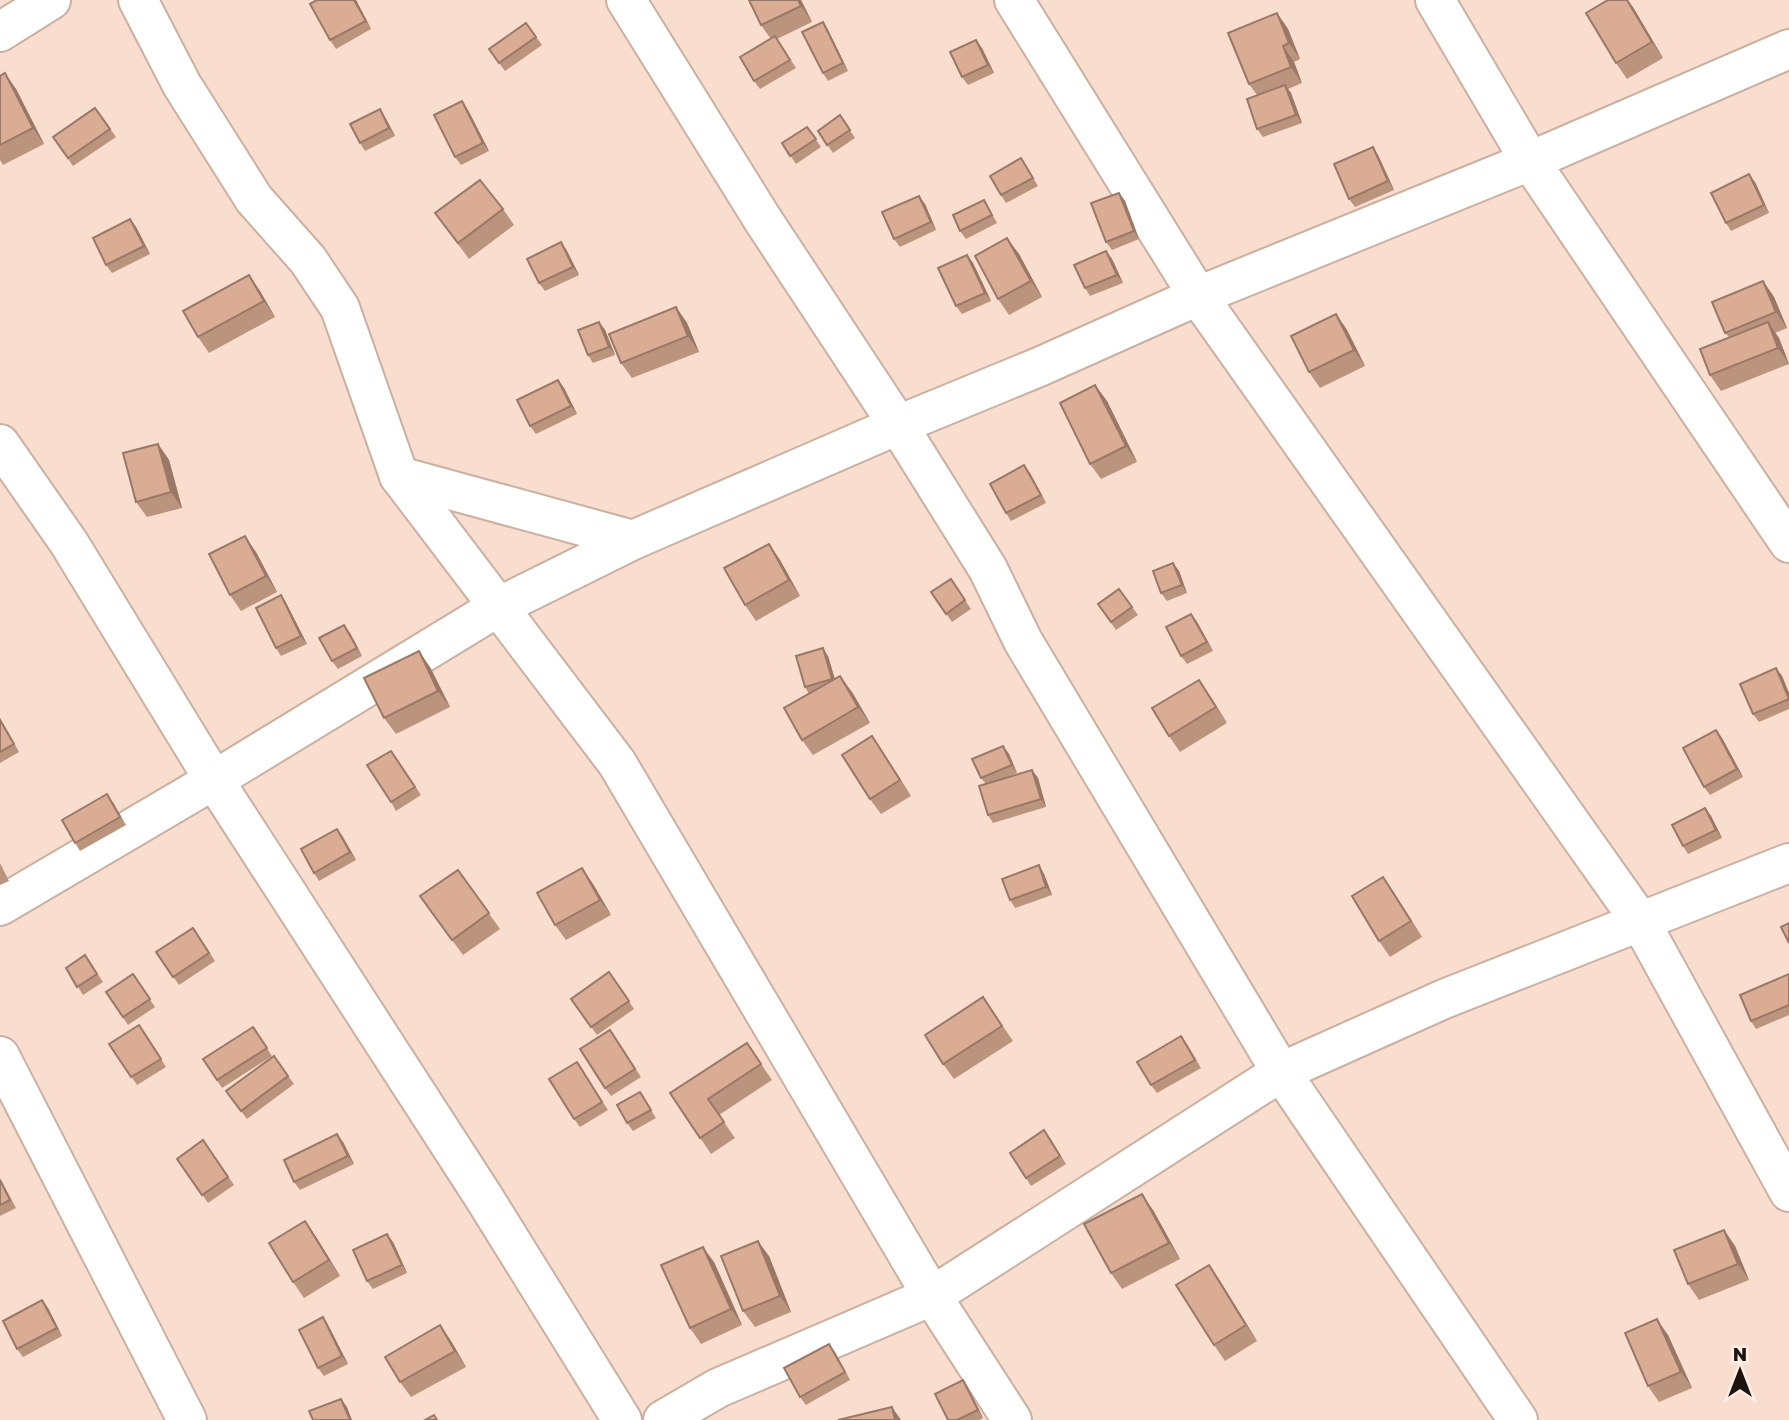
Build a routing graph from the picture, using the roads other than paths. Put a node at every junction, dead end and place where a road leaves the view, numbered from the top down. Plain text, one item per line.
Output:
1 (51, 0) edge
2 (138, 0) edge
3 (626, 0) edge
4 (1014, 0) edge
5 (1435, 0) edge
6 (0, 32) edge
7 (1789, 49) edge
8 (1530, 161) junction
9 (1198, 296) junction
10 (898, 425) junction
11 (0, 444) edge
12 (400, 476) junction
13 (633, 540) junction
14 (1789, 543) edge
15 (498, 607) junction
16 (214, 780) junction
17 (1789, 863) edge
18 (0, 906) edge
19 (1640, 921) junction
20 (0, 1056) edge
21 (1281, 1072) junction
22 (1789, 1192) edge
23 (933, 1296) junction
24 (187, 1420) edge
25 (622, 1420) edge
26 (663, 1420) edge
27 (1012, 1420) edge
28 (1518, 1420) edge

1 - 6 street
2 - 12 street
3 - 10 street
4 - 9 street
5 - 8 street
7 - 8 street
8 - 9 street
8 - 14 street
9 - 10 street
9 - 19 street
10 - 13 street
10 - 21 street
11 - 16 street
12 - 13 street
12 - 15 street
13 - 15 street
15 - 16 street
15 - 23 street
16 - 18 street
16 - 25 street
17 - 19 street
19 - 21 street
19 - 22 street
20 - 24 street
21 - 23 street
21 - 28 street
23 - 26 street
23 - 27 street

